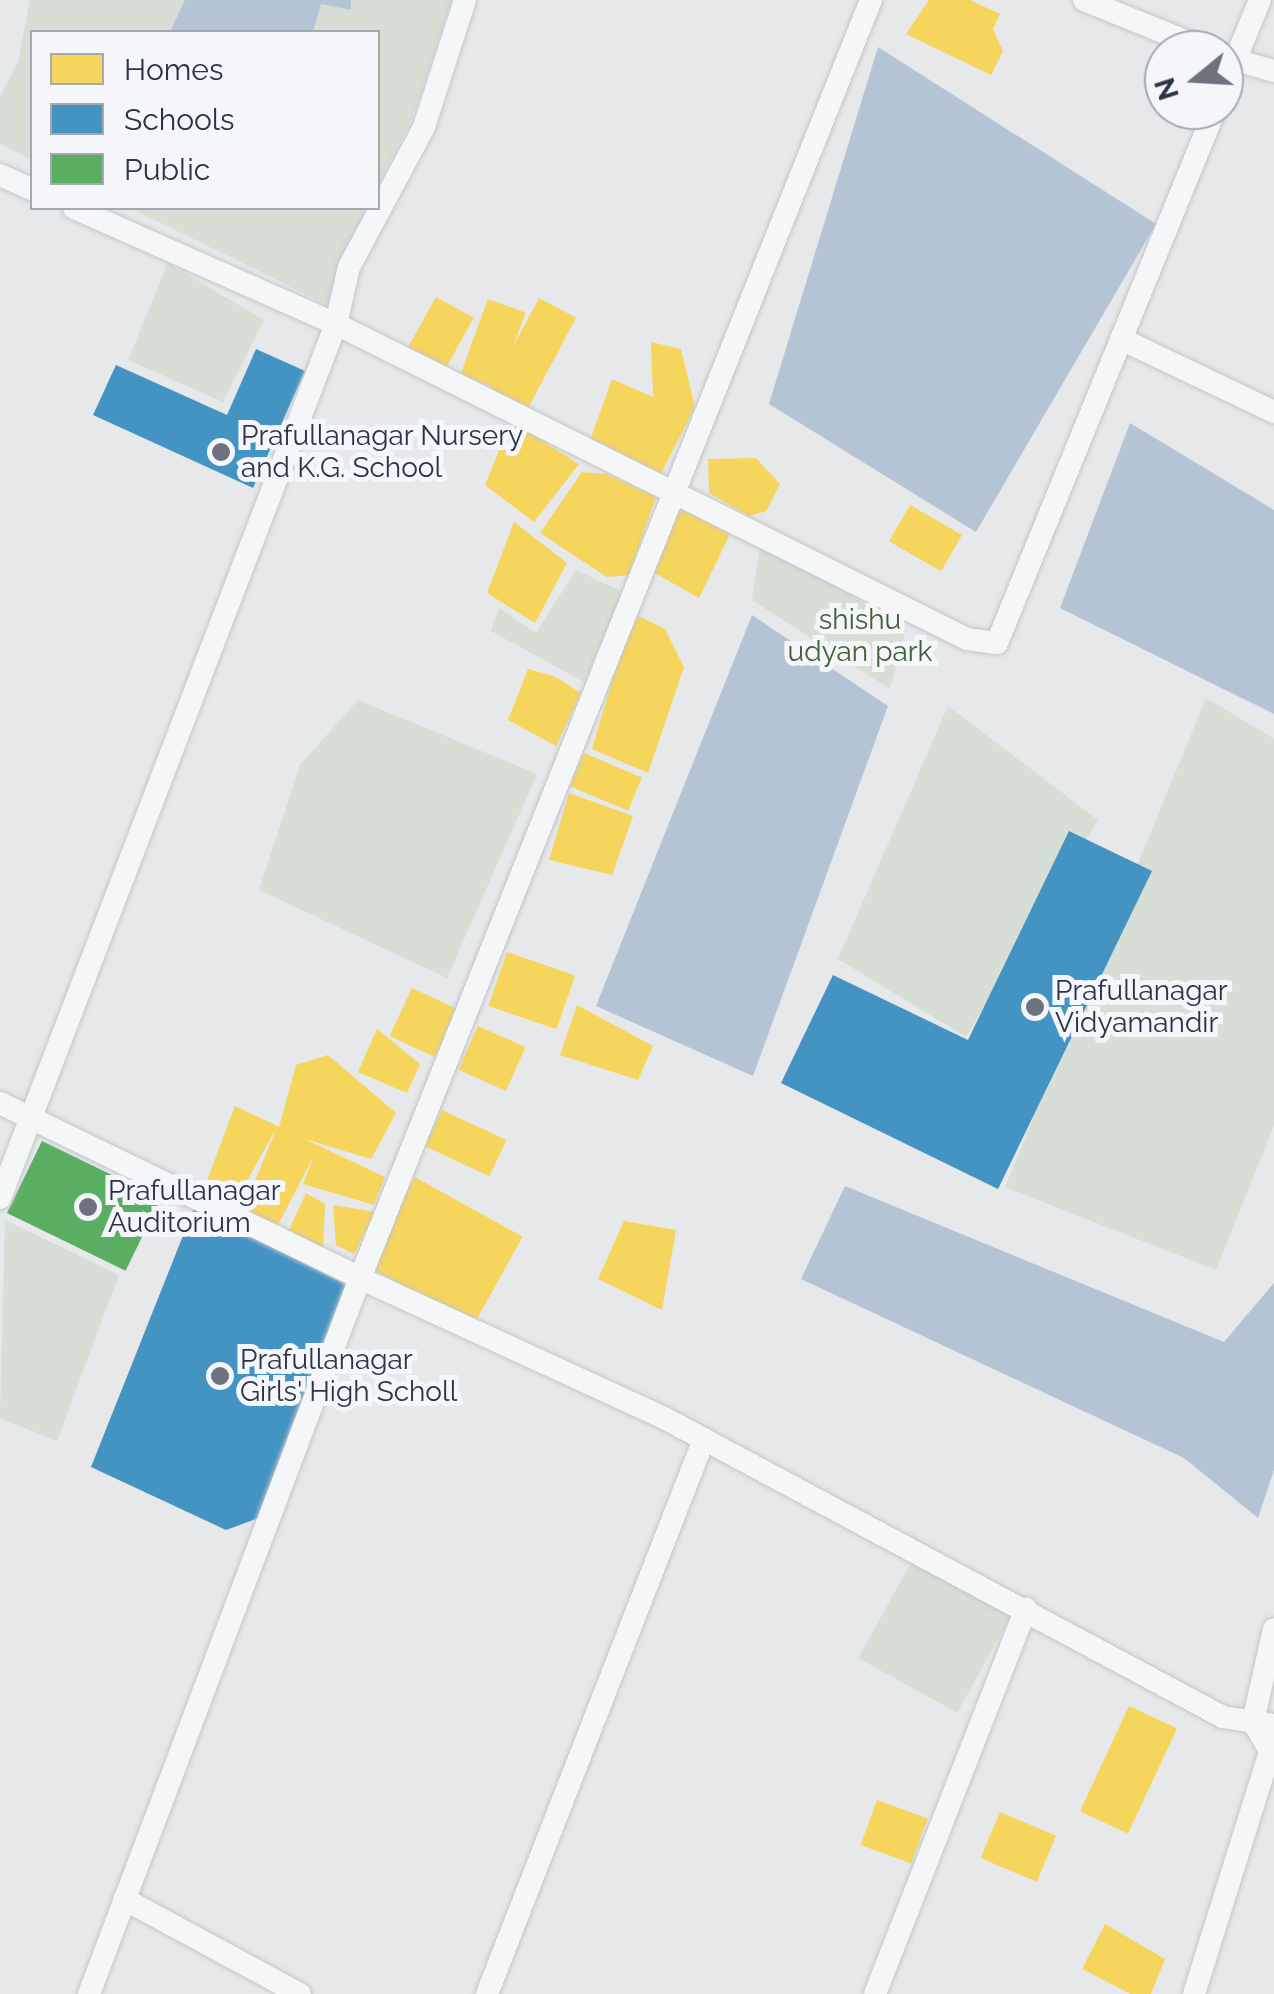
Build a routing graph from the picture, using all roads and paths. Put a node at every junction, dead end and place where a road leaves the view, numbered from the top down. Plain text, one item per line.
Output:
1 (464, 0) edge
2 (872, 0) edge
3 (1084, 0) edge
4 (1260, 0) edge
5 (1158, 30) edge
6 (1244, 30) edge
7 (1244, 63) edge
8 (1274, 72) edge
9 (1207, 130) edge
10 (0, 174) edge
11 (30, 188) edge
12 (79, 210) edge
13 (380, 210) edge
14 (380, 210) edge
15 (336, 324) junction
16 (1121, 339) junction
17 (1274, 412) edge
18 (669, 494) junction
19 (0, 1103) edge
20 (33, 1119) junction
21 (0, 1198) edge
22 (360, 1278) junction
23 (704, 1440) junction
24 (1026, 1610) junction
25 (1274, 1629) edge
26 (1264, 1724) edge
27 (124, 1899) junction
28 (89, 1994) edge
29 (300, 1994) edge
30 (487, 1994) edge
31 (876, 1994) edge
32 (1194, 1994) edge

1 - 14 street
2 - 18 street
3 - 5 street
4 - 6 street
7 - 8 street
9 - 16 street
10 - 11 street
12 - 15 street
13 - 15 street
15 - 18 street
15 - 20 street
16 - 17 street
16 - 18 street
18 - 22 street
19 - 20 street
20 - 21 street
20 - 22 street
22 - 23 street
22 - 27 street
23 - 24 street
23 - 30 street
24 - 26 street
24 - 31 street
25 - 26 street
26 - 32 street
27 - 28 street
27 - 29 street

